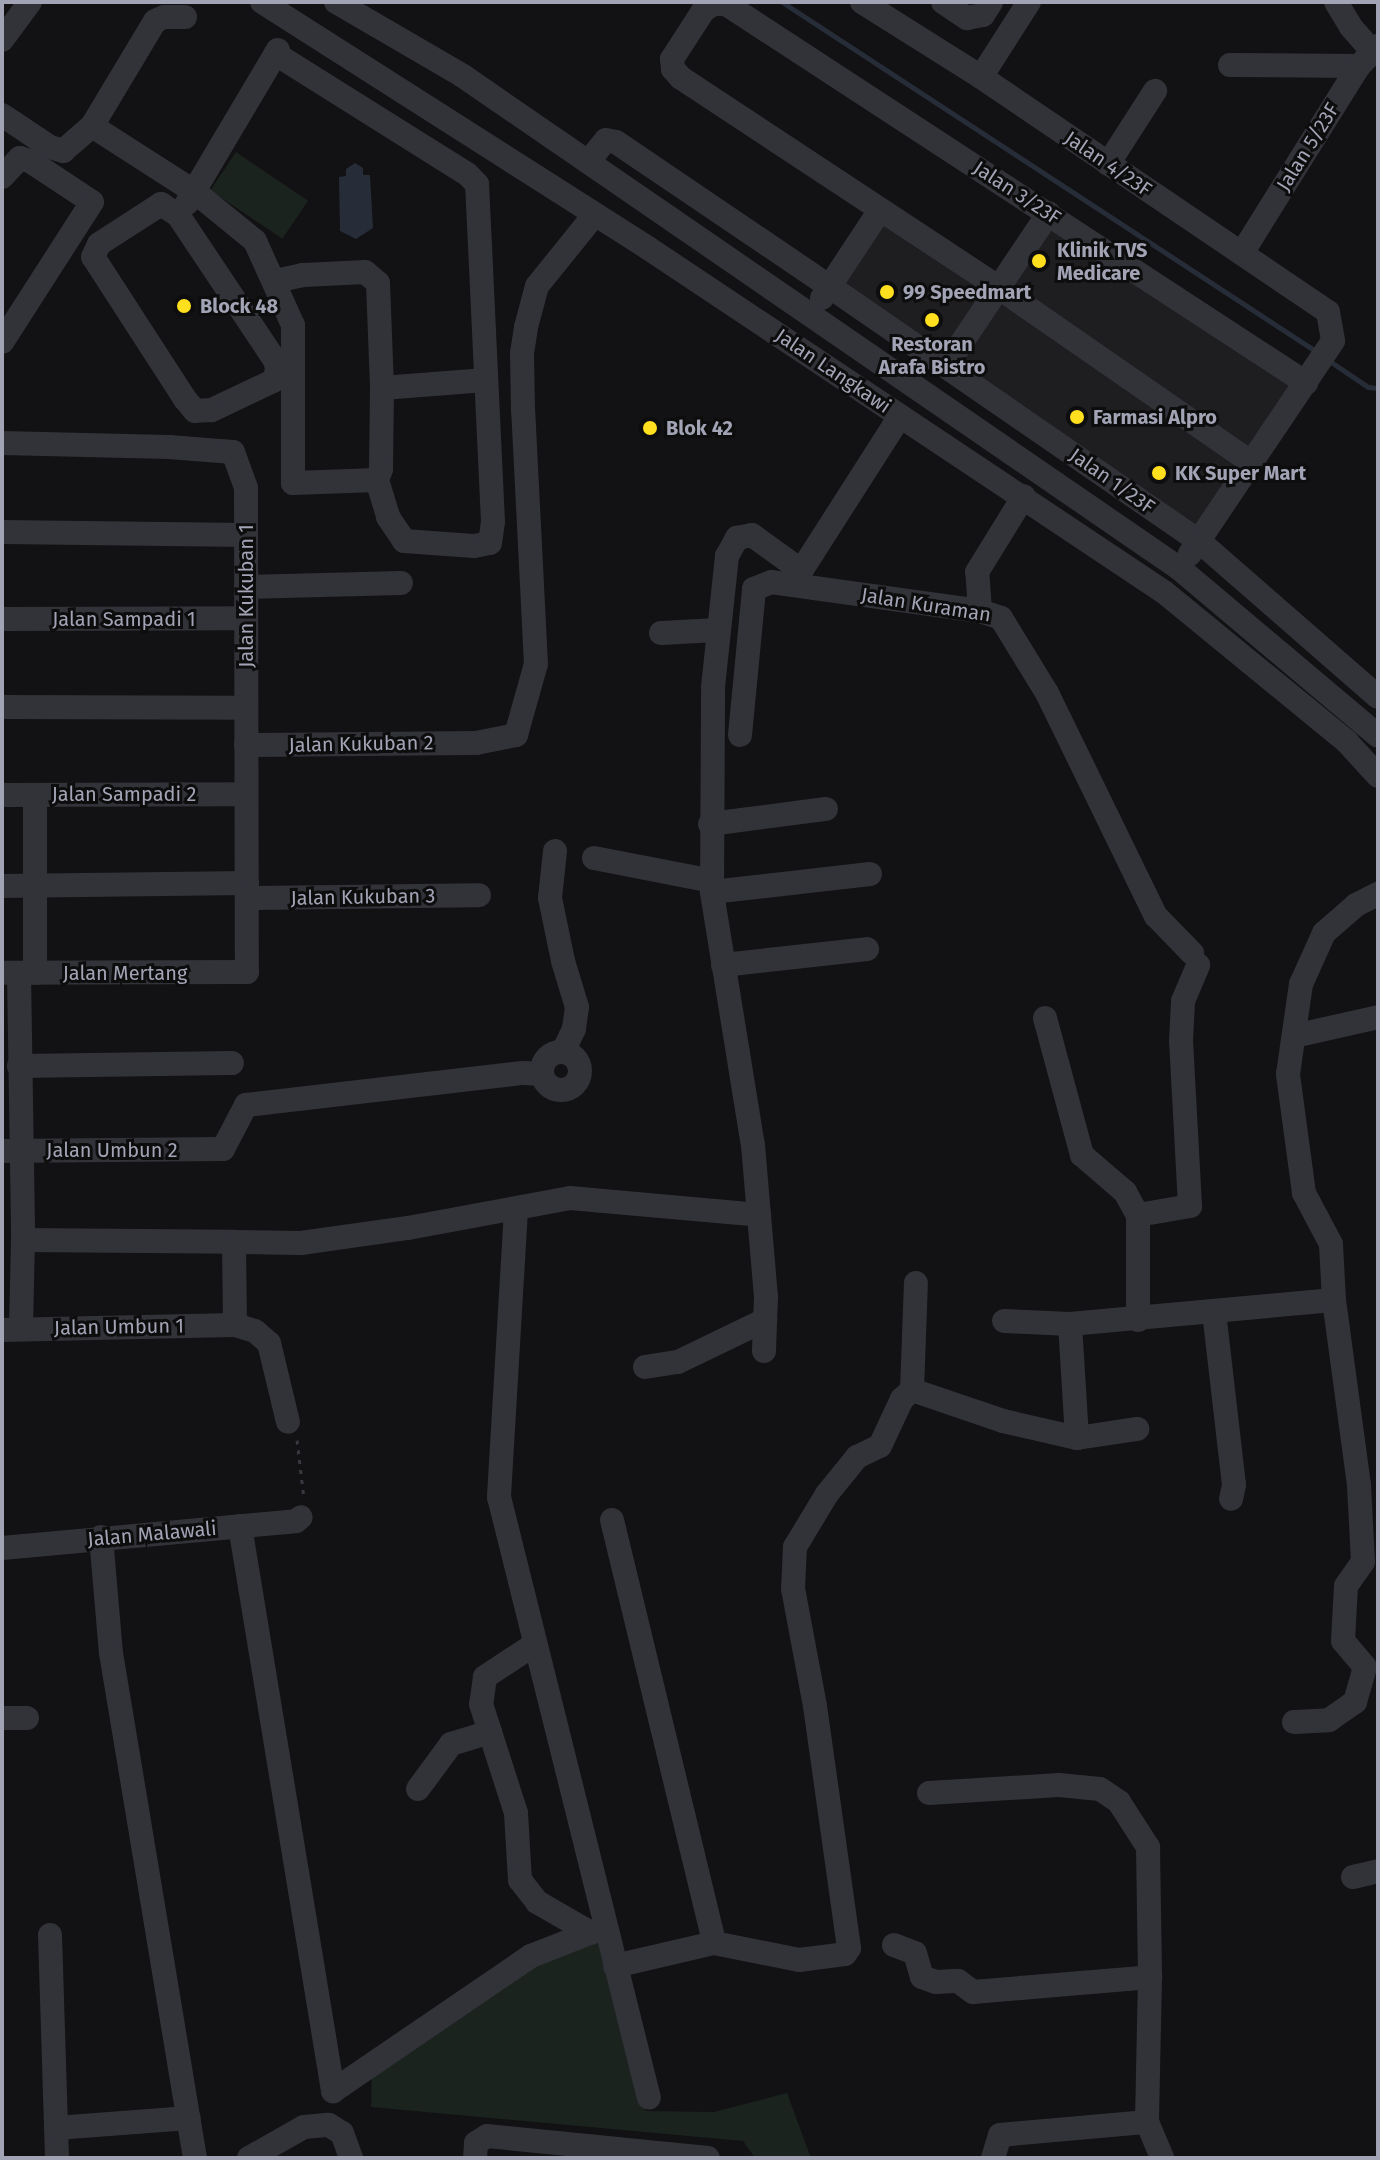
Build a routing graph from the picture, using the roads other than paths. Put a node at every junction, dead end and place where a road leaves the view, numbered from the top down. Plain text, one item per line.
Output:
1 (30, 2) edge
2 (262, 2) edge
3 (336, 2) edge
4 (862, 2) edge
5 (943, 2) edge
6 (991, 2) edge
7 (1029, 2) edge
8 (1336, 2) edge
9 (185, 17) dead end
10 (2, 40) edge
11 (1370, 54) edge
12 (1230, 65) dead end
13 (981, 77) junction
14 (1155, 91) dead end
15 (2, 115) edge
16 (92, 126) junction
17 (588, 162) junction
18 (1108, 164) junction
19 (2, 177) edge
20 (195, 192) junction
21 (880, 210) junction
22 (1049, 213) junction
23 (595, 214) junction
24 (178, 215) junction
25 (1242, 253) junction
26 (275, 281) junction
27 (829, 286) junction
28 (998, 287) junction
29 (809, 316) junction
30 (2, 342) edge
31 (946, 366) junction
32 (1310, 378) junction
33 (486, 380) junction
34 (382, 388) junction
35 (900, 416) junction
36 (2, 443) edge
37 (1252, 463) junction
38 (377, 480) junction
39 (1024, 496) junction
40 (2, 532) edge
41 (246, 535) junction
42 (1199, 541) junction
43 (1180, 569) junction
44 (796, 577) junction
45 (401, 583) dead end
46 (246, 587) junction
47 (1164, 592) junction
48 (980, 611) junction
49 (246, 618) junction
50 (2, 619) edge
51 (718, 630) junction
52 (661, 633) dead end
53 (714, 669) junction
54 (745, 670) junction
55 (1378, 697) edge
56 (2, 707) edge
57 (246, 708) junction
58 (740, 735) dead end
59 (1378, 736) edge
60 (246, 745) junction
61 (1378, 776) edge
62 (246, 794) junction
63 (2, 795) edge
64 (35, 795) junction
65 (826, 809) dead end
66 (710, 824) junction
67 (555, 851) dead end
68 (594, 858) dead end
69 (870, 874) dead end
70 (2, 886) edge
71 (36, 886) junction
72 (712, 887) junction
73 (247, 890) junction
74 (1378, 894) edge
75 (479, 895) dead end
76 (867, 949) dead end
77 (723, 965) junction
78 (247, 972) joint
79 (19, 973) edge
80 (1378, 1017) edge
81 (1045, 1018) dead end
82 (1294, 1036) junction
83 (563, 1052) junction
84 (232, 1063) dead end
85 (19, 1066) junction
86 (542, 1074) junction
87 (11, 1150) edge
88 (516, 1210) junction
89 (759, 1215) junction
90 (1138, 1215) junction
91 (23, 1240) junction
92 (234, 1242) junction
93 (916, 1283) dead end
94 (1334, 1300) junction
95 (1214, 1312) junction
96 (765, 1320) junction
97 (1138, 1320) junction
98 (1004, 1321) dead end
99 (1070, 1324) junction
100 (235, 1325) junction
101 (11, 1330) edge
102 (764, 1351) dead end
103 (645, 1367) dead end
104 (912, 1390) junction
105 (288, 1422) road end
106 (1137, 1429) dead end
107 (1077, 1438) junction
108 (1369, 1484) edge
109 (1231, 1499) dead end
110 (301, 1517) road end
111 (612, 1520) dead end
112 (240, 1526) junction
113 (101, 1537) junction
114 (2, 1548) edge
115 (535, 1644) junction
116 (1371, 1666) edge
117 (2, 1718) edge
118 (27, 1718) dead end
119 (1294, 1722) dead end
120 (490, 1732) junction
121 (418, 1789) dead end
122 (929, 1793) dead end
123 (1378, 1871) edge
124 (1353, 1877) dead end
125 (598, 1930) junction
126 (50, 1935) dead end
127 (714, 1943) junction
128 (894, 1945) dead end
129 (615, 1966) junction
130 (1150, 1977) junction
131 (649, 2098) dead end
132 (189, 2118) junction
133 (1147, 2122) junction
134 (56, 2128) junction
135 (531, 2149) edge
136 (57, 2158) edge
137 (195, 2158) edge
138 (249, 2158) edge
139 (351, 2158) edge
140 (475, 2158) edge
141 (708, 2158) edge
142 (993, 2158) edge
143 (1162, 2158) edge

1 - 10 street
2 - 23 street, Jalan Langkawi
3 - 17 street, Jalan Langkawi
4 - 13 street, Jalan 4/23F
5 - 6 street
7 - 13 street
8 - 11 street
9 - 16 street
11 - 12 street
11 - 25 street, Jalan 5/23F
13 - 18 street, Jalan 4/23F
14 - 18 street
15 - 16 street
16 - 20 street
17 - 27 street, Jalan 1/23F
17 - 29 street, Jalan Langkawi
18 - 25 street, Jalan 4/23F
19 - 30 street
20 - 24 street
20 - 26 street
20 - 33 street
21 - 22 street, Jalan 3/23F
21 - 27 street
21 - 28 street
22 - 28 street
22 - 32 street, Jalan 3/23F
23 - 35 street, Jalan Langkawi
23 - 60 street, Jalan Kukuban 2
24 - 24 street
25 - 32 street, Jalan 4/23F
26 - 34 street
26 - 38 street
27 - 29 street
27 - 31 street, Jalan 1/23F
28 - 31 street
28 - 37 street
29 - 43 street, Jalan Langkawi
31 - 42 street, Jalan 1/23F
32 - 37 street
33 - 34 street
33 - 38 street
34 - 38 street
35 - 39 street, Jalan Langkawi
35 - 44 street
36 - 41 street, Jalan Kukuban 1
37 - 42 street
39 - 47 street, Jalan Langkawi
39 - 48 street
40 - 41 street
41 - 46 street, Jalan Kukuban 1
42 - 43 street
42 - 55 street, Jalan 1/23F
43 - 47 street
43 - 59 street, Jalan Langkawi
44 - 48 street, Jalan Kuraman
44 - 51 street
44 - 54 street, Jalan Kuraman
45 - 46 street
46 - 49 street, Jalan Kukuban 1
47 - 61 street, Jalan Langkawi
48 - 90 street, Jalan Kuraman
49 - 50 street, Jalan Sampadi 1
49 - 57 street, Jalan Kukuban 1
51 - 52 street
51 - 53 street
53 - 54 street
53 - 66 street
54 - 58 street, Jalan Kuraman
56 - 57 street
57 - 60 street, Jalan Kukuban 1
60 - 62 street, Jalan Kukuban 1
62 - 64 street, Jalan Sampadi 2
62 - 73 street, Jalan Kukuban 1
63 - 64 street, Jalan Sampadi 2
64 - 71 street
65 - 66 street
66 - 72 street
67 - 83 street
68 - 72 street
69 - 72 street
70 - 71 street, Jalan Kukuban 3
71 - 73 street, Jalan Kukuban 3
71 - 79 street
72 - 77 street
73 - 75 street, Jalan Kukuban 3
73 - 78 street, Jalan Kukuban 1
74 - 82 street
76 - 77 street
77 - 89 street
78 - 79 street, Jalan Mertang
79 - 85 street
80 - 82 street
81 - 90 street
82 - 94 street
83 - 86 street
83 - 86 street
84 - 85 street
85 - 87 street
86 - 87 street, Jalan Umbun 2
87 - 91 street
88 - 89 street
88 - 92 street
88 - 115 street
89 - 96 street
90 - 97 street
91 - 92 street
91 - 101 street
92 - 100 street
93 - 104 street
94 - 95 street
94 - 108 street
95 - 97 street
95 - 109 street
96 - 102 street
96 - 103 street
97 - 99 street
98 - 99 street
99 - 107 street
100 - 101 street, Jalan Umbun 1
100 - 105 street
104 - 107 street
104 - 127 street
106 - 107 street
108 - 116 street
110 - 112 street, Jalan Malawali
111 - 127 street
112 - 113 street, Jalan Malawali
112 - 125 street
113 - 114 street, Jalan Malawali
113 - 132 street
115 - 120 street
115 - 125 street
116 - 119 street
117 - 118 street
120 - 121 street
120 - 125 street
122 - 130 street
123 - 124 street
125 - 129 street
126 - 134 street
127 - 129 street
128 - 130 street
129 - 131 street
130 - 133 street
132 - 134 street
132 - 137 street
133 - 142 street
133 - 143 street
134 - 136 street
135 - 140 street
135 - 141 street
138 - 139 street

